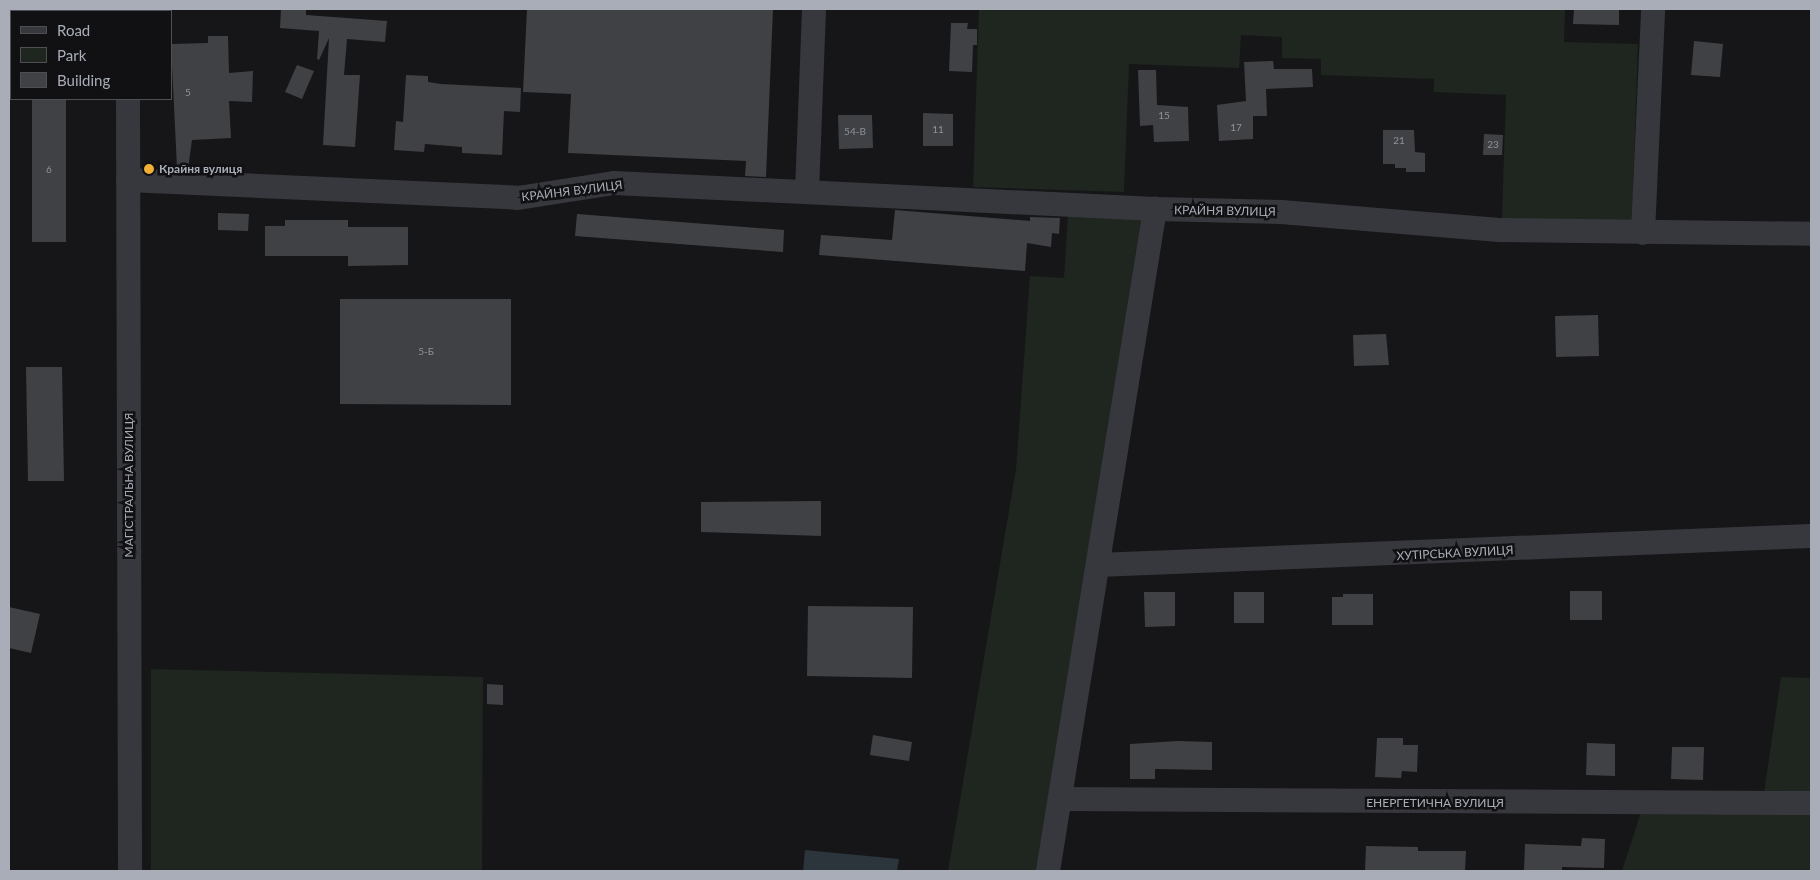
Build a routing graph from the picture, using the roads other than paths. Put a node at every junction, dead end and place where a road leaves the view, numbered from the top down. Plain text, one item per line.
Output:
1 (814, 9) edge
2 (1653, 9) edge
3 (128, 100) edge
4 (128, 180) junction
5 (807, 192) junction
6 (1155, 209) junction
7 (1643, 233) junction
8 (1811, 234) edge
9 (1811, 536) edge
10 (1098, 565) junction
11 (1060, 799) junction
12 (1811, 803) edge
13 (130, 871) edge
14 (1048, 871) edge

1 - 5 street
2 - 7 street
3 - 4 street, МАГІСТРАЛЬНА ВУЛИЦЯ
4 - 5 street, КРАЙНЯ ВУЛИЦЯ
4 - 13 street, МАГІСТРАЛЬНА ВУЛИЦЯ
5 - 6 street, КРАЙНЯ ВУЛИЦЯ
6 - 7 street, КРАЙНЯ ВУЛИЦЯ
6 - 10 street
7 - 8 street, КРАЙНЯ ВУЛИЦЯ
9 - 10 street, ХУТІРСЬКА ВУЛИЦЯ
10 - 11 street
11 - 12 street, ЕНЕРГЕТИЧНА ВУЛИЦЯ
11 - 14 street

